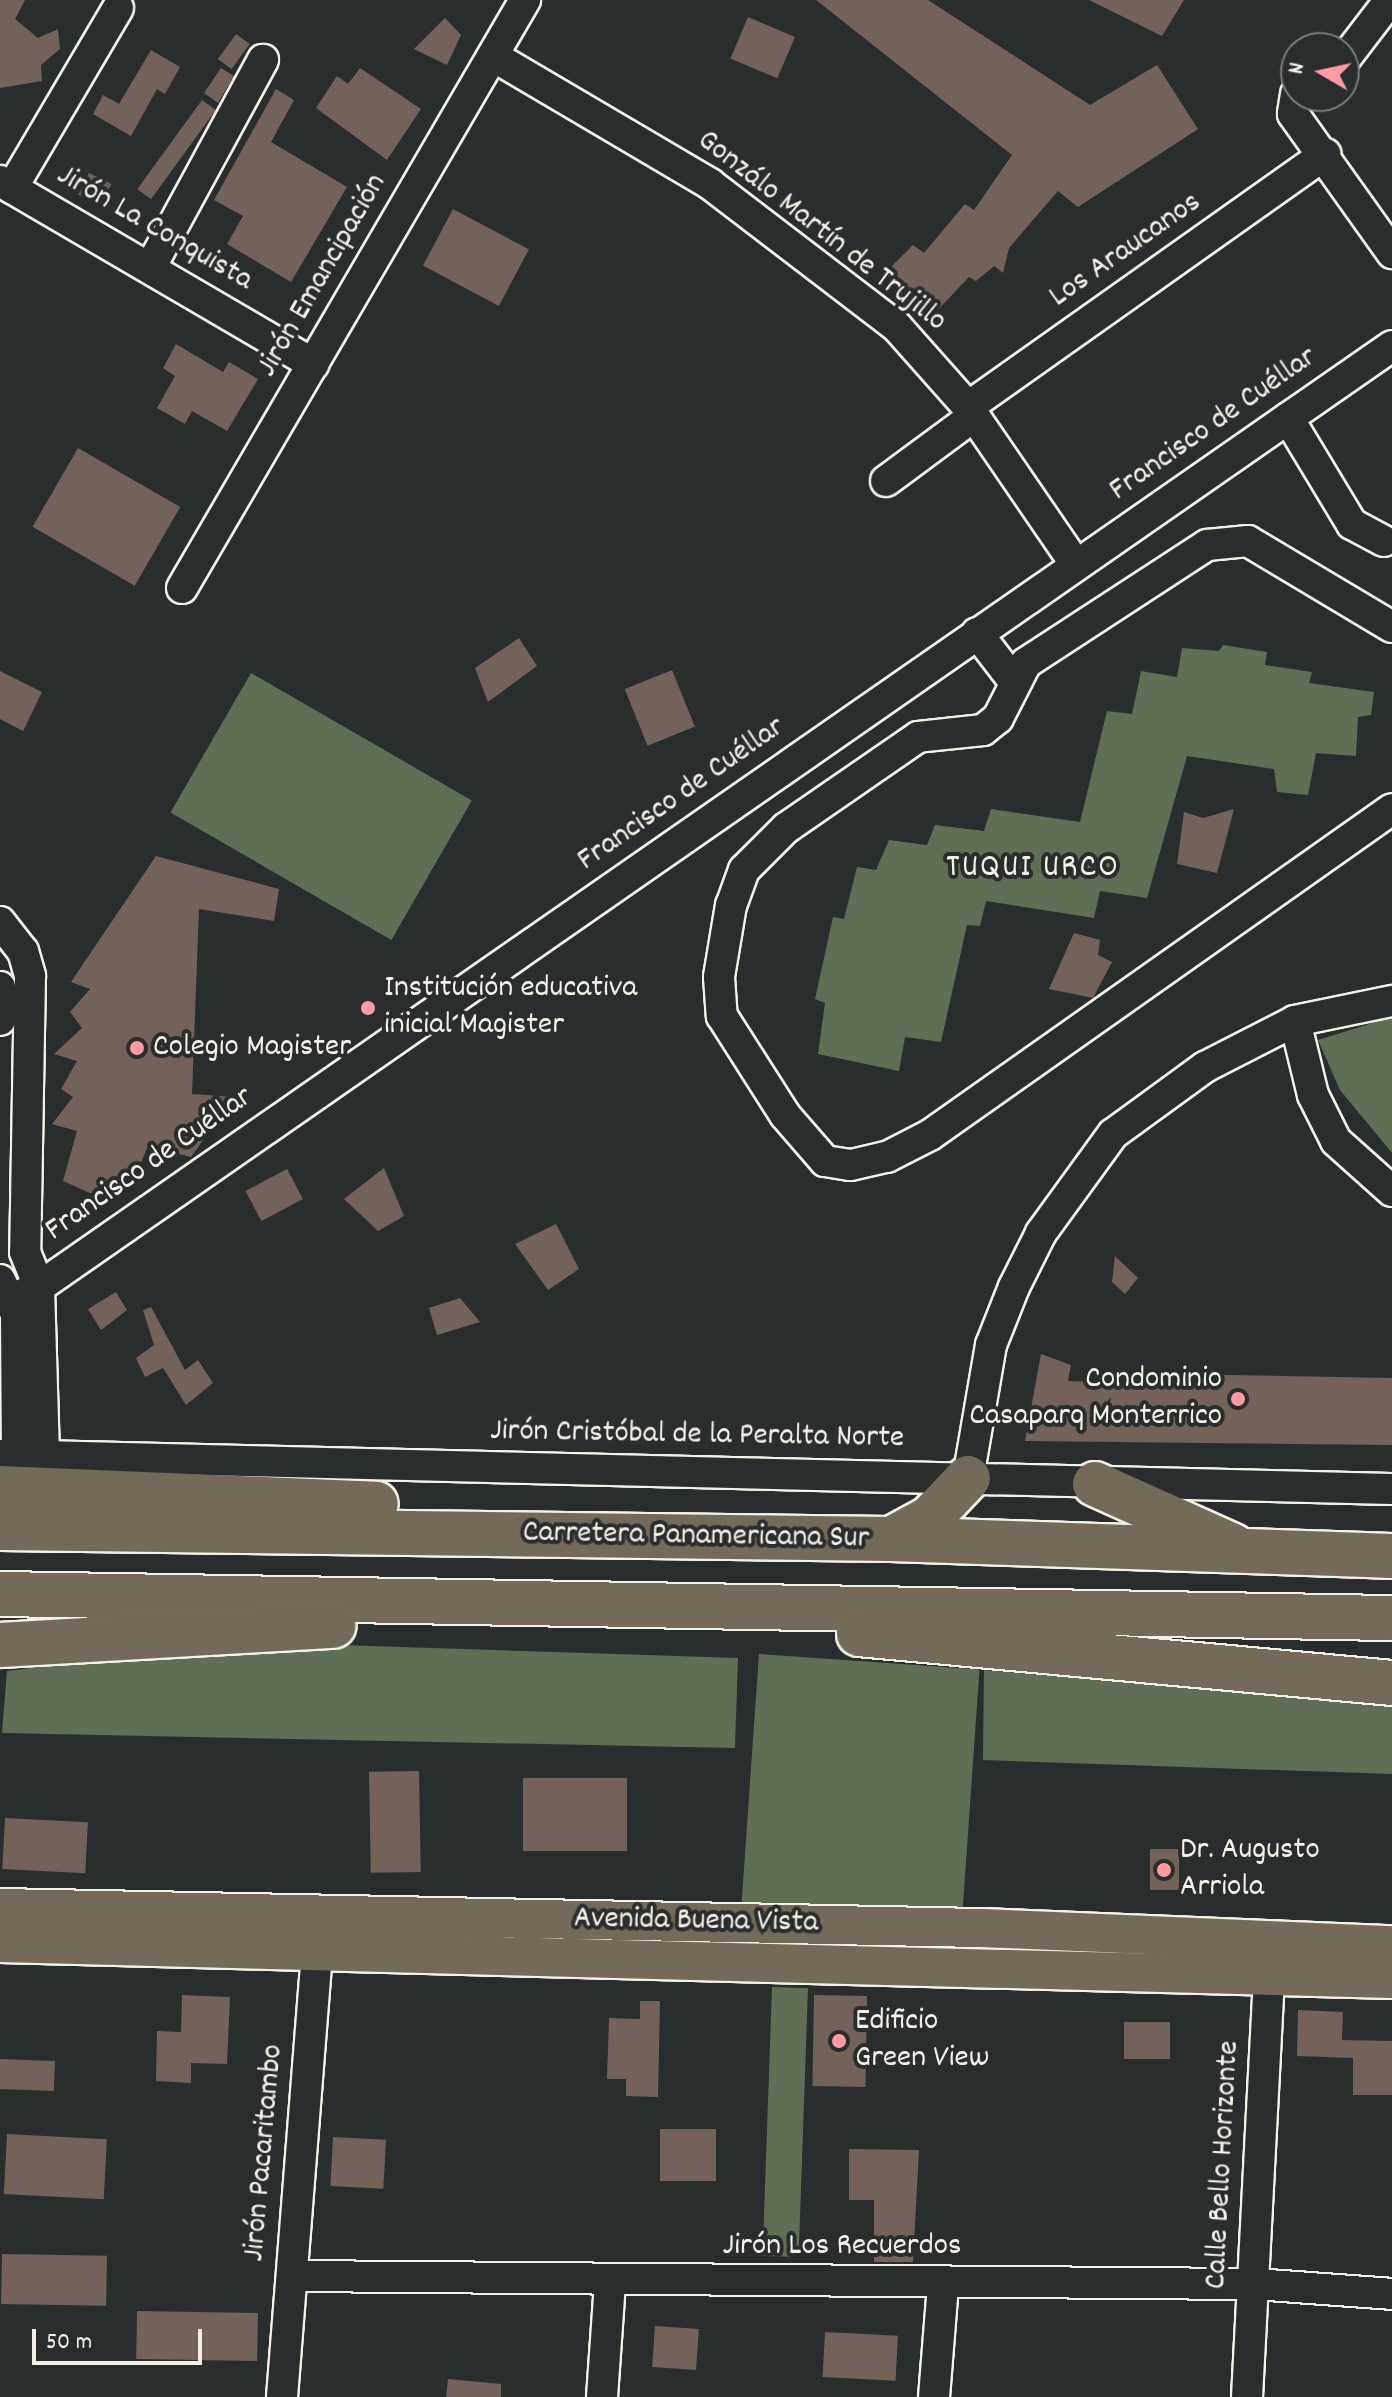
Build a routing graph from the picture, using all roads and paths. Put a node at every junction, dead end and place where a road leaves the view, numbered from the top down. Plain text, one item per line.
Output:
1 (525, 0) edge
2 (1390, 0) edge
3 (118, 8) dead end
4 (1360, 39) edge
5 (493, 56) junction
6 (263, 60) dead end
7 (1293, 112) edge
8 (1325, 154) junction
9 (6, 184) edge
10 (1392, 253) edge
11 (150, 268) junction
12 (1392, 346) edge
13 (313, 364) junction
14 (971, 412) junction
15 (1288, 418) junction
16 (886, 481) dead end
17 (1384, 541) dead end
18 (1076, 565) junction
19 (182, 588) dead end
20 (1392, 627) edge
21 (977, 633) junction
22 (1013, 680) junction
23 (1392, 809) edge
24 (0, 922) edge
25 (0, 987) edge
26 (1392, 1001) edge
27 (10, 1002) edge
28 (0, 1020) edge
29 (1295, 1021) junction
30 (1392, 1191) edge
31 (39, 1287) junction
32 (6, 1289) edge
33 (15, 1463) edge
34 (968, 1478) junction
35 (1095, 1484) junction
36 (1392, 1489) edge
37 (0, 1528) edge
38 (517, 1534) junction
39 (891, 1539) junction
40 (1239, 1550) junction
41 (1392, 1556) edge
42 (0, 1594) edge
43 (496, 1605) junction
44 (654, 1608) junction
45 (1392, 1618) edge
46 (305, 1629) junction
47 (0, 1645) edge
48 (0, 1663) edge
49 (1392, 1683) edge
50 (0, 1908) edge
51 (319, 1932) junction
52 (0, 1943) edge
53 (1392, 1945) edge
54 (1271, 1954) junction
55 (1392, 1979) edge
56 (292, 2276) junction
57 (610, 2282) junction
58 (943, 2284) junction
59 (1254, 2284) junction
60 (1392, 2294) edge
61 (282, 2397) edge
62 (602, 2397) edge
63 (934, 2397) edge
64 (1247, 2397) edge

1 - 5 street, Jirón Emancipación
2 - 4 street
3 - 9 street
5 - 13 street, Jirón Emancipación
5 - 14 street, Gonzálo Martín de Trujillo
6 - 11 street
7 - 8 street
8 - 10 street
8 - 14 street, Los Araucanos
9 - 11 street, Jirón La Conquista
11 - 13 street, Jirón La Conquista
12 - 15 street, Francisco de Cuéllar
13 - 19 street, Jirón Emancipación
14 - 16 street, Los Araucanos
14 - 18 street, Gonzálo Martín de Trujillo
15 - 17 street
15 - 18 street, Francisco de Cuéllar
18 - 21 street, Francisco de Cuéllar
20 - 22 street
21 - 22 street
21 - 31 street, Francisco de Cuéllar
22 - 23 street
24 - 27 street
25 - 27 street
26 - 29 street
27 - 28 street
27 - 31 street
29 - 30 street
29 - 34 street
31 - 32 street, Francisco de Cuéllar
31 - 33 street
32 - 33 street
33 - 34 street, Jirón Cristóbal de la Peralta Norte
33 - 38 highway
34 - 35 street, Jirón Cristóbal de la Peralta Norte
34 - 39 highway
35 - 36 street, Jirón Cristóbal de la Peralta Norte
35 - 40 highway
37 - 38 highway, Carretera Panamericana Sur
38 - 39 highway, Carretera Panamericana Sur
39 - 40 highway, Carretera Panamericana Sur
40 - 41 highway, Carretera Panamericana Sur
42 - 43 highway
43 - 44 highway
43 - 46 highway
44 - 45 highway
44 - 49 highway
46 - 47 highway
46 - 48 highway
50 - 51 main road, Avenida Buena Vista
51 - 52 main road, Avenida Buena Vista
51 - 54 main road, Avenida Buena Vista
51 - 56 street, Jirón Pacaritambo
53 - 54 main road, Avenida Buena Vista
54 - 55 main road, Avenida Buena Vista
54 - 59 street, Calle Bello Horizonte
56 - 57 street, Jirón Los Recuerdos
56 - 61 street, Jirón Pacaritambo
57 - 58 street, Jirón Los Recuerdos
57 - 62 street
58 - 59 street, Jirón Los Recuerdos
58 - 63 street
59 - 60 street, Jirón Los Recuerdos
59 - 64 street, Calle Bello Horizonte

